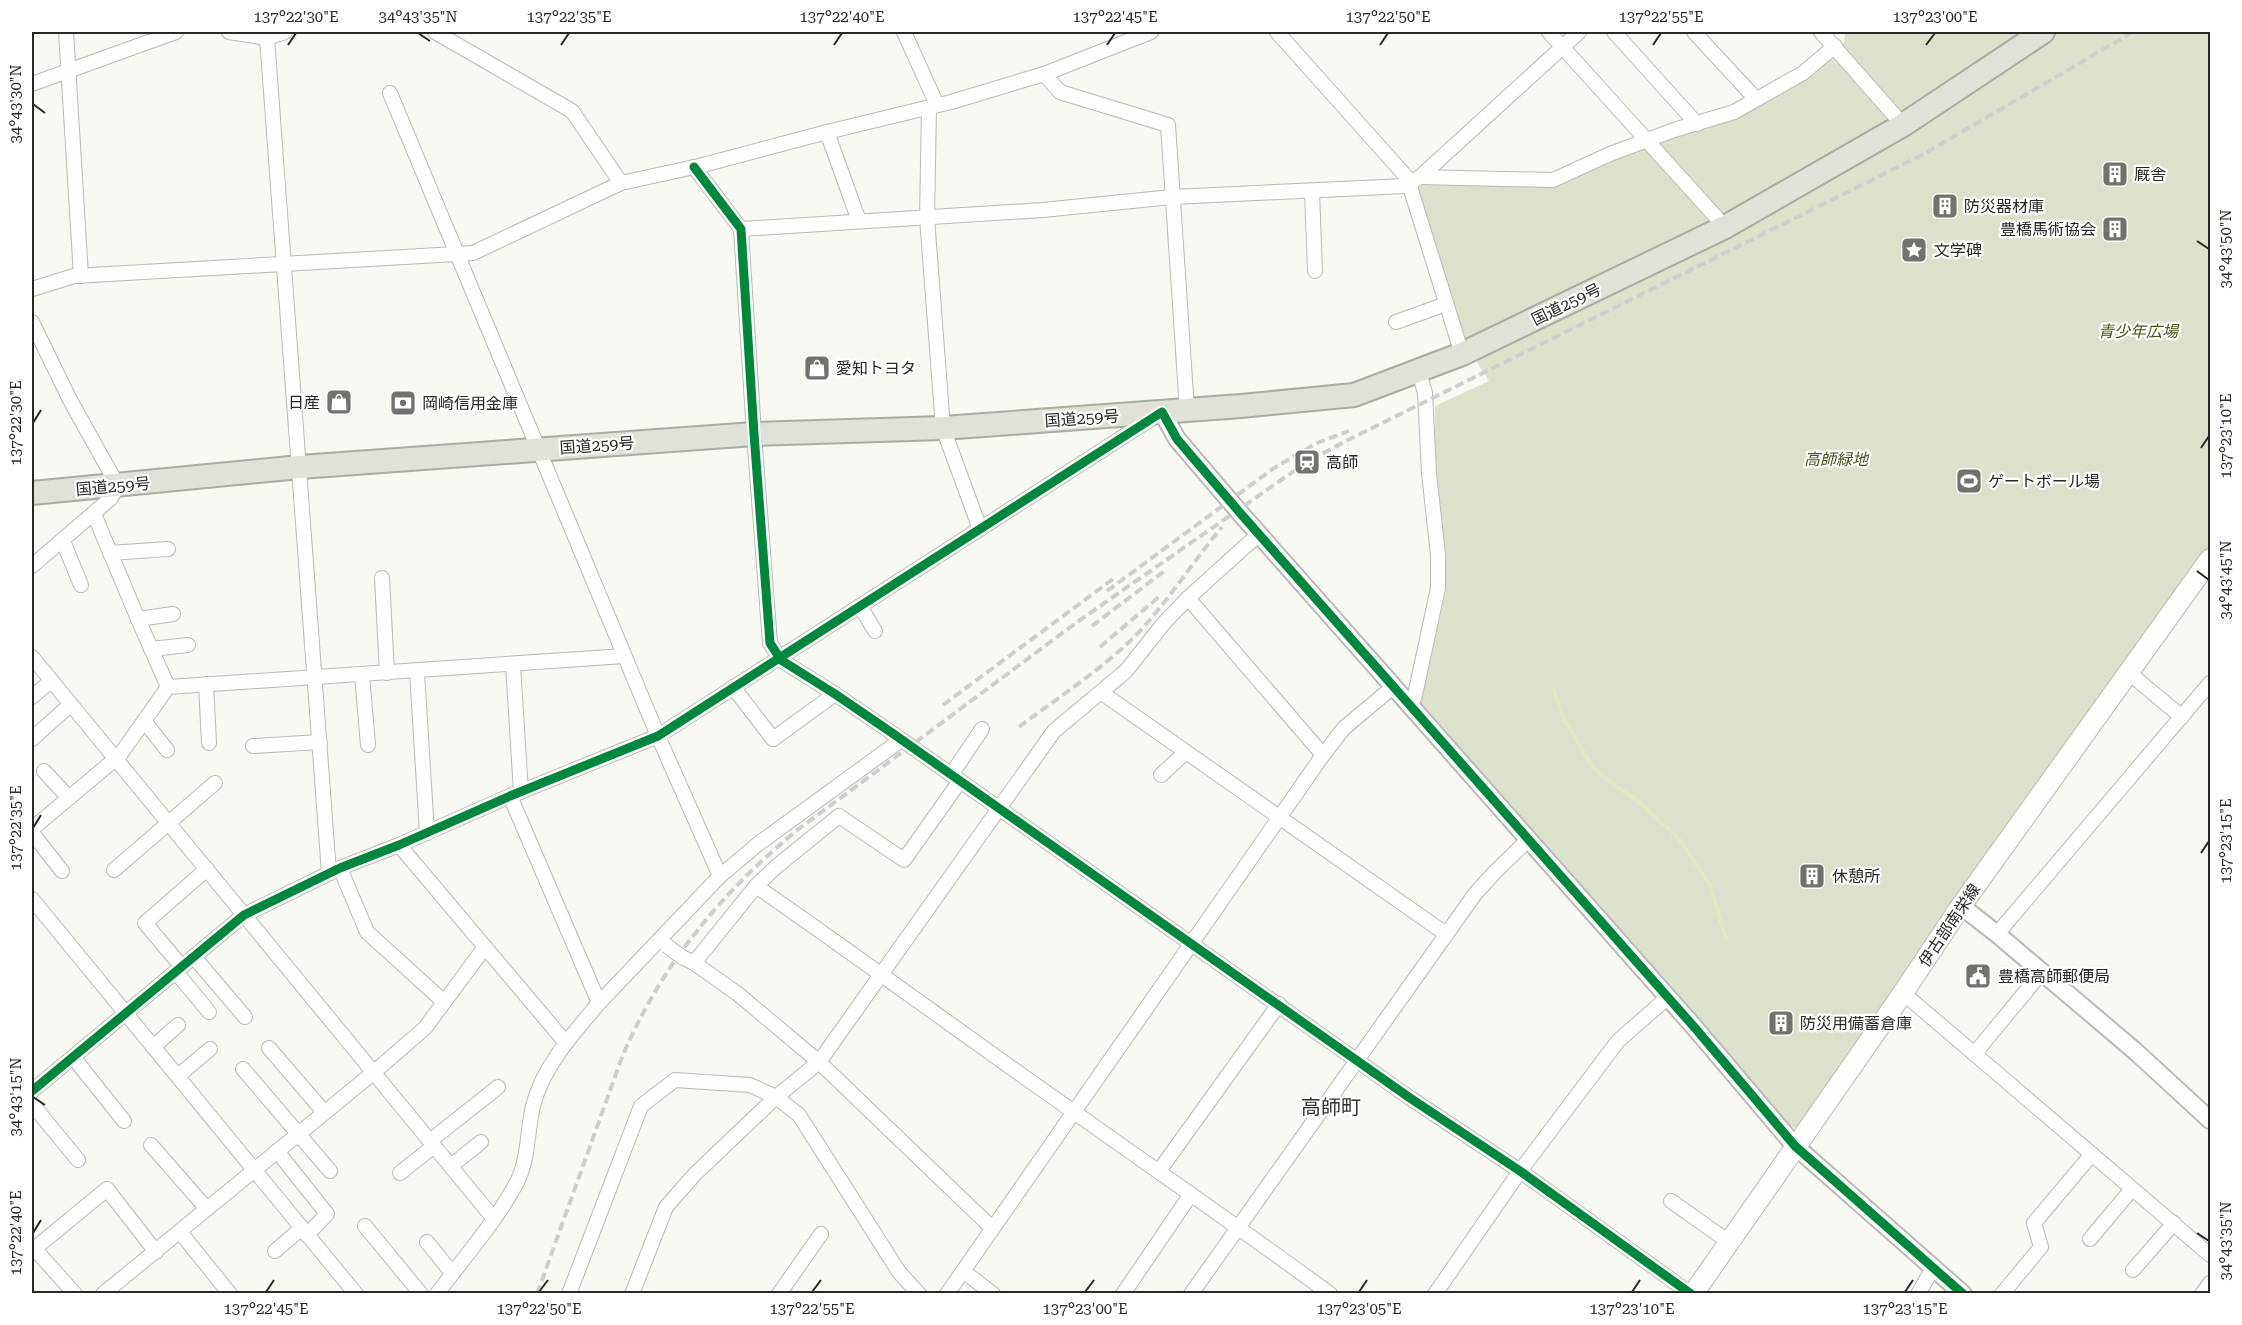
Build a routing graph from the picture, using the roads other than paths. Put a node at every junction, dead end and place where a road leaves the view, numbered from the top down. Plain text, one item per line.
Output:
1 (66, 32) edge
2 (176, 32) edge
3 (229, 32) edge
4 (285, 32) edge
5 (435, 32) edge
6 (904, 32) edge
7 (1151, 32) edge
8 (1276, 32) edge
9 (1549, 32) edge
10 (1579, 32) edge
11 (1614, 32) edge
12 (1694, 32) edge
13 (1821, 32) edge
14 (2043, 32) edge
15 (267, 38) junction
16 (1562, 46) junction
17 (1835, 46) junction
18 (68, 71) junction
19 (1044, 74) junction
20 (32, 84) edge
21 (390, 93) dead end
22 (1755, 98) junction
23 (933, 107) junction
24 (1697, 124) junction
25 (1903, 125) junction
26 (827, 132) junction
27 (1647, 140) junction
28 (694, 167) junction
29 (1416, 179) junction
30 (621, 183) junction
31 (1312, 192) junction
32 (1172, 197) junction
33 (927, 218) junction
34 (859, 221) junction
35 (1725, 226) junction
36 (741, 229) junction
37 (456, 254) junction
38 (282, 264) junction
39 (1315, 271) dead end
40 (81, 276) junction
41 (32, 289) edge
42 (1446, 304) junction
43 (32, 322) edge
44 (1396, 322) dead end
45 (1462, 354) junction
46 (1419, 372) junction
47 (1187, 410) junction
48 (1162, 412) junction
49 (943, 428) junction
50 (753, 434) junction
51 (539, 450) junction
52 (300, 467) junction
53 (118, 486) junction
54 (32, 494) edge
55 (94, 514) junction
56 (980, 529) junction
57 (1259, 534) junction
58 (63, 541) junction
59 (168, 549) dead end
60 (110, 553) junction
61 (2211, 559) edge
62 (32, 566) edge
63 (382, 578) dead end
64 (81, 585) dead end
65 (1188, 598) junction
66 (860, 606) junction
67 (173, 614) dead end
68 (138, 619) junction
69 (875, 631) dead end
70 (188, 645) dead end
71 (152, 649) junction
72 (624, 656) junction
73 (32, 657) edge
74 (780, 657) junction
75 (513, 665) junction
76 (417, 672) junction
77 (2129, 673) junction
78 (387, 674) junction
79 (362, 675) junction
80 (315, 678) junction
81 (51, 681) junction
82 (2211, 683) edge
83 (206, 684) junction
84 (168, 687) junction
85 (733, 687) junction
86 (1393, 687) junction
87 (835, 693) junction
88 (1102, 693) junction
89 (32, 697) edge
90 (70, 705) junction
91 (1411, 706) junction
92 (2182, 717) junction
93 (144, 721) junction
94 (982, 729) dead end
95 (658, 736) junction
96 (32, 739) edge
97 (901, 740) junction
98 (320, 742) junction
99 (208, 743) dead end
100 (368, 745) dead end
101 (253, 746) dead end
102 (167, 750) dead end
103 (1186, 752) junction
104 (1323, 755) junction
105 (114, 759) junction
106 (44, 771) dead end
107 (1161, 775) dead end
108 (956, 778) junction
109 (215, 783) dead end
110 (516, 794) junction
111 (69, 798) junction
112 (999, 809) junction
113 (1280, 818) junction
114 (168, 824) junction
115 (32, 831) edge
116 (427, 833) junction
117 (1528, 840) junction
118 (399, 846) junction
119 (207, 869) junction
120 (114, 870) dead end
121 (335, 870) junction
122 (62, 871) dead end
123 (720, 876) junction
124 (756, 886) junction
125 (32, 901) edge
126 (1961, 906) junction
127 (244, 915) junction
128 (1997, 933) junction
129 (1446, 934) junction
130 (663, 944) junction
131 (1192, 944) junction
132 (485, 947) junction
133 (195, 957) junction
134 (688, 960) junction
135 (179, 970) junction
136 (2042, 972) junction
137 (882, 974) junction
138 (1903, 993) junction
139 (1667, 998) junction
140 (444, 1002) junction
141 (599, 1003) junction
142 (1279, 1004) junction
143 (209, 1012) dead end
144 (125, 1013) junction
145 (245, 1017) dead end
146 (178, 1025) dead end
147 (566, 1043) junction
148 (153, 1047) junction
149 (269, 1048) dead end
150 (210, 1049) dead end
151 (1976, 1053) junction
152 (72, 1057) junction
153 (1357, 1060) junction
154 (819, 1062) junction
155 (243, 1069) dead end
156 (373, 1073) junction
157 (178, 1076) junction
158 (498, 1087) dead end
159 (32, 1091) edge
160 (776, 1096) junction
161 (32, 1104) edge
162 (324, 1112) junction
163 (1073, 1112) junction
164 (2211, 1120) edge
165 (124, 1121) dead end
166 (298, 1133) junction
167 (481, 1142) dead end
168 (432, 1144) junction
169 (151, 1145) dead end
170 (1795, 1146) junction
171 (277, 1151) junction
172 (2092, 1154) junction
173 (78, 1160) dead end
174 (450, 1166) junction
175 (254, 1169) junction
176 (330, 1171) dead end
177 (1159, 1171) junction
178 (1520, 1171) junction
179 (399, 1173) dead end
180 (2132, 1189) junction
181 (1191, 1194) junction
182 (1671, 1202) dead end
183 (207, 1209) junction
184 (494, 1219) junction
185 (2174, 1224) junction
186 (365, 1226) dead end
187 (1238, 1226) junction
188 (992, 1228) junction
189 (180, 1232) junction
190 (305, 1232) junction
191 (821, 1234) dead end
192 (2090, 1239) dead end
193 (427, 1242) dead end
194 (1729, 1242) junction
195 (33, 1248) edge
196 (276, 1251) dead end
197 (156, 1252) junction
198 (2211, 1255) edge
199 (1933, 1268) junction
200 (2133, 1270) dead end
201 (963, 1271) junction
202 (452, 1273) junction
203 (2211, 1283) edge
204 (75, 1293) edge
205 (103, 1293) edge
206 (230, 1293) edge
207 (356, 1293) edge
208 (421, 1293) edge
209 (437, 1293) edge
210 (569, 1293) edge
211 (632, 1293) edge
212 (779, 1293) edge
213 (919, 1293) edge
214 (947, 1293) edge
215 (993, 1293) edge
216 (1123, 1293) edge
217 (1191, 1293) edge
218 (1330, 1293) edge
219 (1435, 1293) edge
220 (1695, 1293) edge
221 (1918, 1293) edge
222 (1963, 1293) edge
223 (2002, 1293) edge
224 (2202, 1293) edge

1 - 18 street
2 - 18 street
3 - 15 street
4 - 15 street
5 - 30 street
6 - 23 street
7 - 19 street
8 - 29 street
9 - 16 street
10 - 16 street
11 - 24 street
12 - 22 street
13 - 17 street
14 - 25 highway, 国道259号
15 - 38 street
16 - 27 street
16 - 29 street
17 - 22 street
17 - 25 street
18 - 20 street
18 - 40 street
19 - 23 street
19 - 32 street
21 - 37 street
22 - 24 street
23 - 26 street
23 - 33 street
24 - 27 street
25 - 35 highway, 国道259号
26 - 28 street
26 - 34 street
27 - 29 street
27 - 35 street
28 - 30 street
28 - 36 street
29 - 31 street
29 - 42 street
30 - 37 street
31 - 32 street
31 - 39 street
32 - 33 street
32 - 47 street
33 - 34 street
33 - 49 street
34 - 36 street
35 - 45 highway, 国道259号
36 - 50 street
37 - 38 street
37 - 51 street
38 - 40 street
38 - 52 street
40 - 41 street
42 - 44 street
42 - 45 street
43 - 53 street
45 - 46 highway, 国道259号
46 - 47 highway, 国道259号
46 - 91 street
47 - 48 highway, 国道259号
48 - 49 highway, 国道259号
48 - 56 street
48 - 57 street
49 - 50 highway, 国道259号
49 - 56 street
50 - 51 highway, 国道259号
50 - 74 street
51 - 52 highway, 国道259号
51 - 72 street
52 - 53 highway, 国道259号
52 - 80 street
53 - 54 highway, 国道259号
53 - 55 street
55 - 58 street
55 - 60 street
56 - 66 street
57 - 65 street
57 - 86 street
58 - 62 street
58 - 64 street
59 - 60 street
60 - 68 street
61 - 77 main road, 伊古部南栄線
63 - 78 street
65 - 88 street
65 - 104 street
66 - 69 street
66 - 74 street
67 - 68 street
68 - 71 street
70 - 71 street
71 - 84 street
72 - 75 street
72 - 95 street
73 - 81 street
74 - 85 street
74 - 87 street
75 - 76 street
75 - 110 street
76 - 78 street
76 - 116 street
77 - 92 street
77 - 126 main road, 伊古部南栄線
78 - 79 street
79 - 80 street
79 - 100 street
80 - 83 street
80 - 98 street
81 - 89 street
81 - 90 street
82 - 92 street
83 - 84 street
83 - 99 street
84 - 93 street
85 - 87 street
85 - 95 street
86 - 91 street
86 - 104 street
87 - 97 street
88 - 103 street
88 - 112 street
90 - 96 street
90 - 105 street
91 - 117 street
92 - 128 street
93 - 102 street
93 - 105 street
94 - 108 street
95 - 110 street
95 - 123 street
97 - 108 street
97 - 123 street
98 - 101 street
98 - 121 street
103 - 107 street
103 - 113 street
104 - 113 street
105 - 111 street
105 - 114 street
106 - 111 street
108 - 112 street
108 - 124 street
109 - 114 street
110 - 116 street
110 - 141 street
111 - 115 street
112 - 131 street
112 - 137 street
113 - 129 street
113 - 131 street
114 - 119 street
114 - 120 street
115 - 122 street
116 - 118 street
117 - 129 street
117 - 139 street
118 - 121 street
118 - 132 street
119 - 127 street
119 - 135 street
121 - 127 street
121 - 140 street
123 - 130 street
124 - 134 street
124 - 137 street
125 - 144 street
126 - 128 street
126 - 138 main road, 伊古部南栄線
127 - 133 street
127 - 156 street
128 - 136 street
129 - 153 street
130 - 134 street, bridge
130 - 141 street
131 - 142 street
131 - 163 street
132 - 140 street
132 - 147 street
133 - 135 street
133 - 145 street
134 - 154 street
135 - 143 street
135 - 144 street
136 - 151 street
136 - 164 street
137 - 154 street
137 - 163 street
138 - 151 street
138 - 170 main road, 伊古部南栄線
139 - 170 street
139 - 178 street
140 - 156 street
141 - 147 street
142 - 153 street
142 - 177 street
144 - 148 street
144 - 152 street
146 - 148 street
147 - 184 street
148 - 157 street
149 - 162 street
150 - 157 street
151 - 172 street
152 - 159 street
152 - 165 street
153 - 178 street
153 - 187 street
154 - 160 street
154 - 188 street
155 - 166 street
156 - 162 street
156 - 168 street
157 - 175 street
158 - 168 street
160 - 210 street
160 - 211 street
160 - 213 street
161 - 173 street
162 - 166 street
163 - 177 street
163 - 188 street
166 - 171 street
166 - 176 street
167 - 174 street
168 - 174 street
168 - 179 street
169 - 183 street
170 - 194 main road, 伊古部南栄線
170 - 199 street
171 - 175 street
171 - 190 street
172 - 180 street
172 - 223 street
174 - 184 street
175 - 183 street
175 - 190 street
177 - 181 street
178 - 219 street
178 - 220 street
180 - 185 street
180 - 192 street
181 - 187 street
181 - 216 street
182 - 194 street
183 - 189 street
184 - 202 street
185 - 198 street
185 - 200 street
186 - 208 street
187 - 217 street
187 - 218 street
188 - 201 street
189 - 197 street
189 - 206 street
190 - 196 street
190 - 207 street
191 - 212 street
193 - 202 street
194 - 220 main road, 伊古部南栄線
195 - 197 street
195 - 204 street
197 - 205 street
199 - 221 street
199 - 222 street
201 - 214 street
201 - 215 street
202 - 209 street
203 - 224 street

